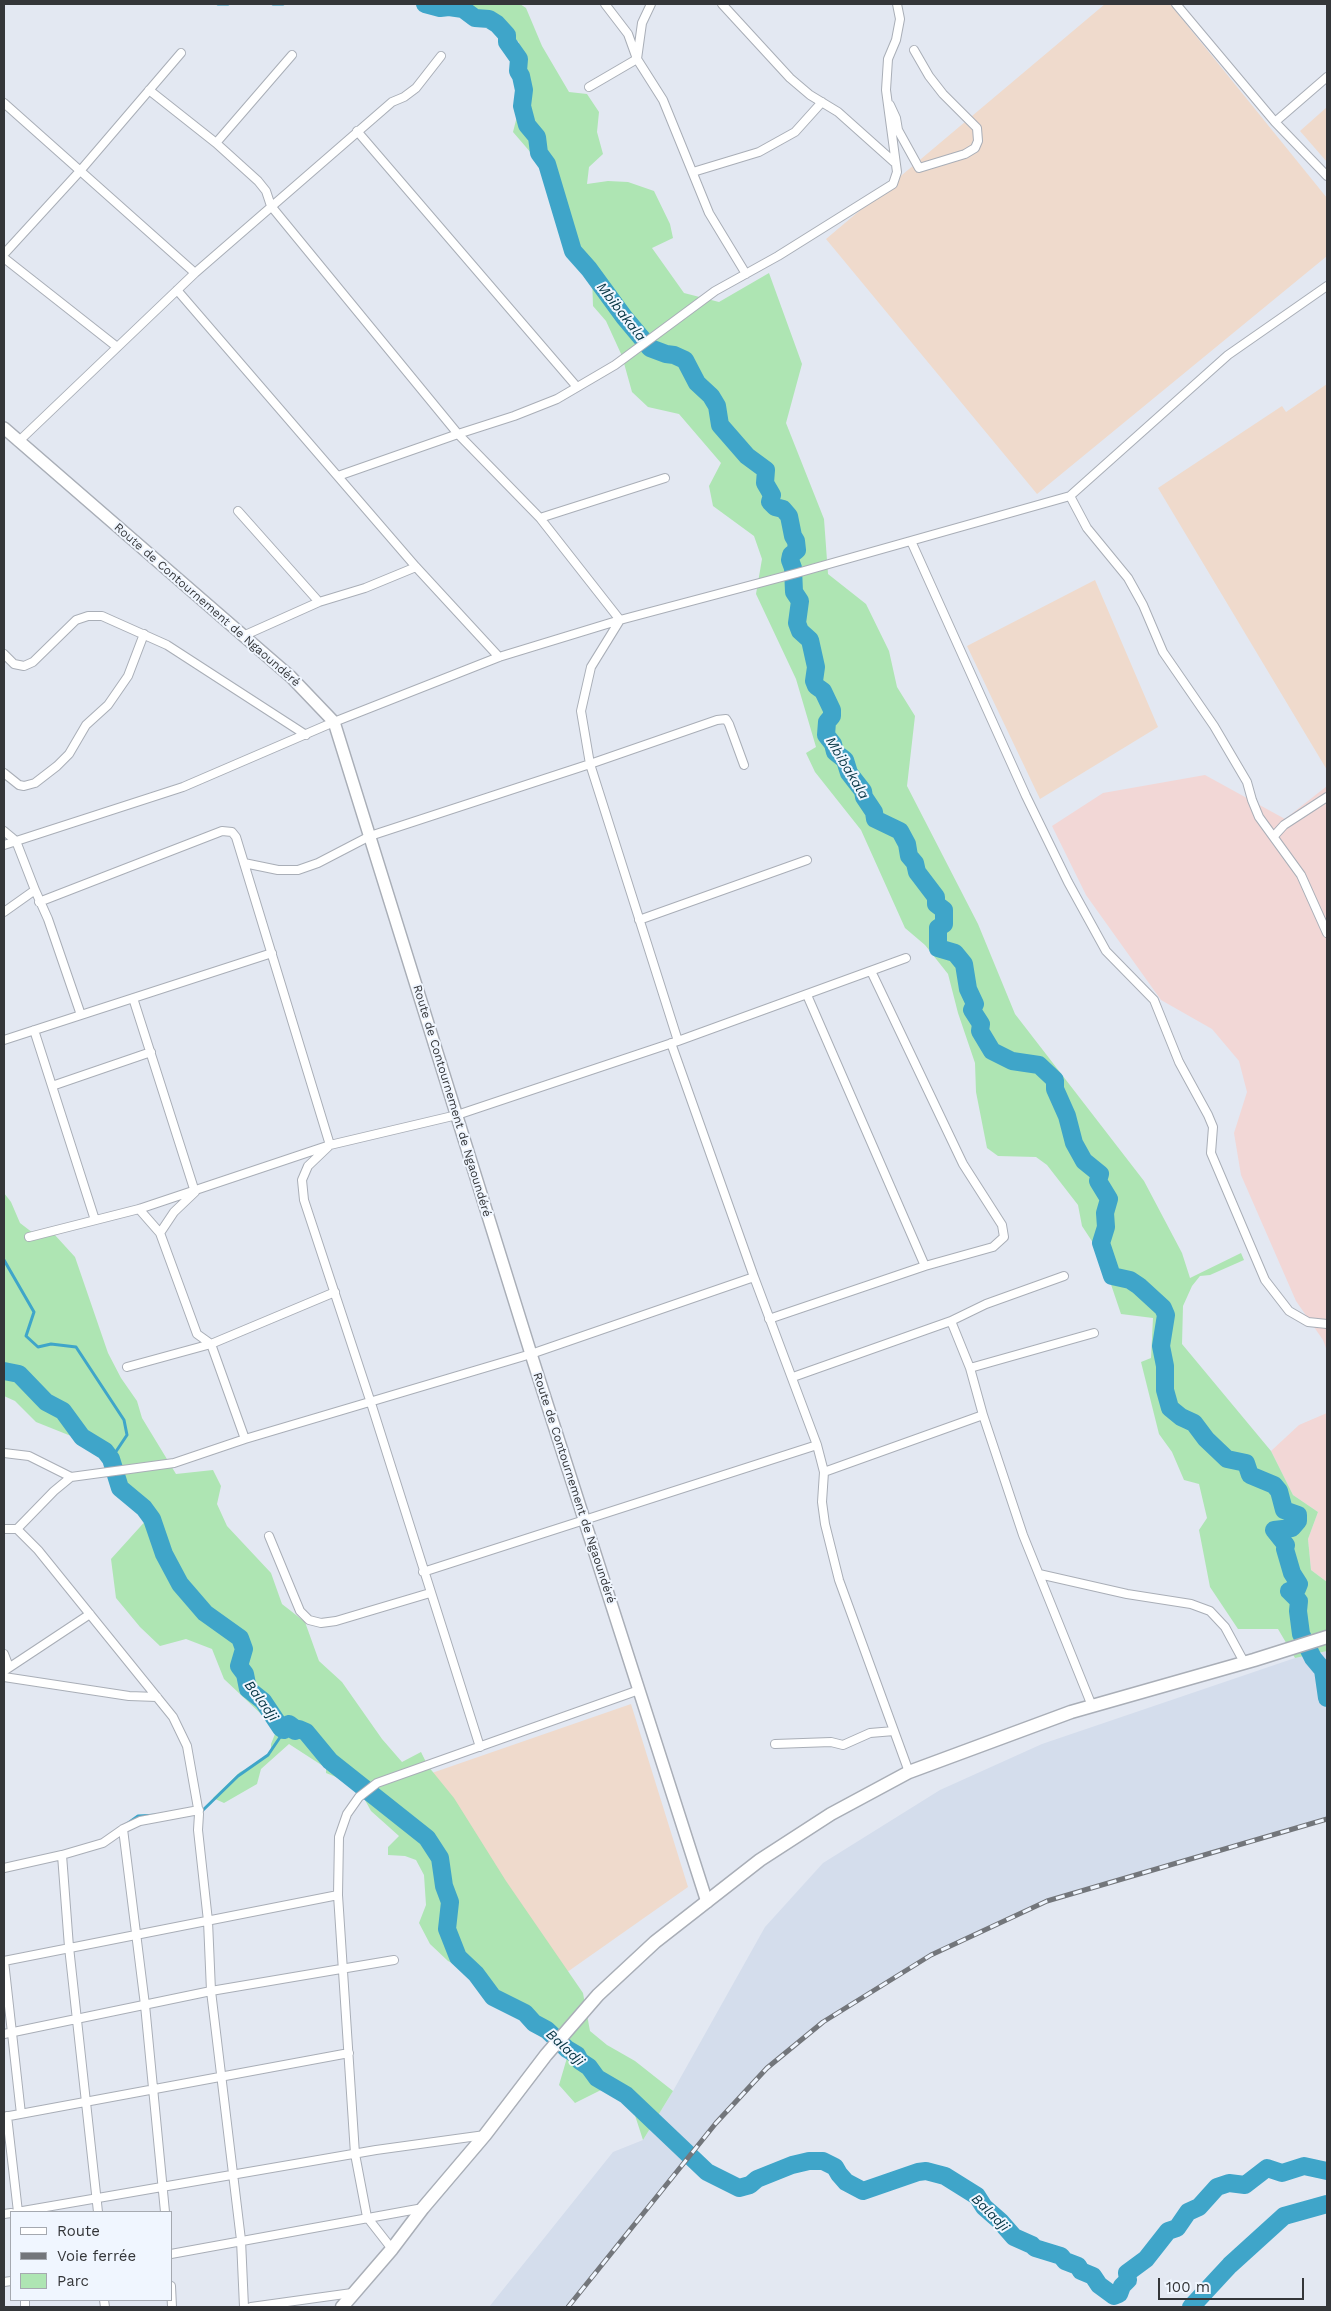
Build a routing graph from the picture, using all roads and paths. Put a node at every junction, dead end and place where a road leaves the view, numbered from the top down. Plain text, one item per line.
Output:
1 (605, 4) edge
2 (651, 4) edge
3 (722, 4) edge
4 (896, 4) edge
5 (1176, 4) edge
6 (914, 50) dead end
7 (181, 53) dead end
8 (292, 55) dead end
9 (441, 56) dead end
10 (636, 60) junction
11 (1327, 77) edge
12 (589, 87) dead end
13 (149, 90) junction
14 (886, 90) junction
15 (822, 102) junction
16 (4, 103) edge
17 (1275, 122) junction
18 (357, 131) junction
19 (216, 143) junction
20 (894, 162) junction
21 (80, 171) junction
22 (693, 172) junction
23 (1327, 176) edge
24 (271, 206) junction
25 (4, 256) edge
26 (194, 273) junction
27 (746, 274) junction
28 (1327, 286) edge
29 (177, 290) junction
30 (117, 348) junction
31 (577, 387) junction
32 (4, 428) edge
33 (458, 434) junction
34 (18, 442) junction
35 (338, 476) junction
36 (665, 478) dead end
37 (1070, 496) junction
38 (238, 511) dead end
39 (540, 518) junction
40 (911, 541) junction
41 (416, 568) junction
42 (319, 602) junction
43 (620, 620) junction
44 (144, 634) junction
45 (243, 636) junction
46 (4, 654) edge
47 (499, 657) junction
48 (334, 722) junction
49 (306, 735) junction
50 (590, 764) junction
51 (744, 765) dead end
52 (4, 773) edge
53 (1327, 797) edge
54 (4, 830) edge
55 (370, 836) junction
56 (1274, 836) junction
57 (16, 841) junction
58 (4, 845) edge
59 (806, 860) dead end
60 (244, 863) junction
61 (35, 890) junction
62 (39, 902) junction
63 (4, 912) edge
64 (639, 920) junction
65 (1327, 933) edge
66 (272, 953) junction
67 (906, 958) dead end
68 (871, 971) junction
69 (807, 996) junction
70 (133, 998) junction
71 (81, 1015) junction
72 (34, 1030) junction
73 (4, 1040) edge
74 (675, 1042) junction
75 (150, 1052) junction
76 (52, 1086) junction
77 (457, 1115) junction
78 (330, 1145) junction
79 (195, 1192) junction
80 (139, 1210) junction
81 (95, 1220) junction
82 (160, 1233) junction
83 (29, 1237) dead end
84 (925, 1266) junction
85 (1064, 1276) dead end
86 (754, 1278) junction
87 (335, 1292) junction
88 (768, 1319) junction
89 (951, 1321) junction
90 (1327, 1324) edge
91 (1094, 1333) dead end
92 (211, 1344) junction
93 (531, 1354) junction
94 (127, 1367) dead end
95 (970, 1368) junction
96 (792, 1377) junction
97 (371, 1403) junction
98 (983, 1415) junction
99 (245, 1439) junction
100 (817, 1444) junction
101 (4, 1453) edge
102 (824, 1472) junction
103 (71, 1477) junction
104 (584, 1521) junction
105 (4, 1529) edge
106 (17, 1529) junction
107 (269, 1536) dead end
108 (423, 1572) junction
109 (1039, 1574) junction
110 (430, 1593) junction
111 (90, 1614) junction
112 (1327, 1637) edge
113 (4, 1654) edge
114 (1244, 1662) junction
115 (6, 1669) edge
116 (4, 1677) edge
117 (639, 1690) junction
118 (156, 1697) junction
119 (1092, 1706) junction
120 (894, 1731) junction
121 (775, 1744) dead end
122 (480, 1746) junction
123 (909, 1772) junction
124 (199, 1812) junction
125 (123, 1829) junction
126 (62, 1855) junction
127 (4, 1868) edge
128 (338, 1894) junction
129 (706, 1902) junction
130 (208, 1921) junction
131 (136, 1934) junction
132 (69, 1947) junction
133 (394, 1960) dead end
134 (343, 1967) junction
135 (211, 1991) junction
136 (145, 2005) junction
137 (77, 2019) junction
138 (8, 2033) edge
139 (349, 2053) junction
140 (223, 2076) junction
141 (153, 2089) junction
142 (85, 2101) junction
143 (21, 2114) junction
144 (5, 2117) edge
145 (485, 2135) junction
146 (355, 2154) junction
147 (233, 2175) junction
148 (163, 2187) junction
149 (96, 2198) junction
150 (423, 2208) junction
151 (17, 2211) edge
152 (23, 2211) edge
153 (98, 2211) edge
154 (165, 2211) edge
155 (367, 2217) junction
156 (241, 2240) junction
157 (392, 2249) junction
158 (172, 2254) edge
159 (352, 2294) junction
160 (244, 2307) edge
161 (252, 2307) edge
162 (342, 2307) edge

1 - 10 street
2 - 10 street
3 - 15 street
4 - 14 street
5 - 17 street
6 - 14 street
7 - 13 street
8 - 19 street
9 - 18 street
10 - 12 street
10 - 22 street
11 - 17 street
13 - 19 street
13 - 21 street
14 - 20 street
15 - 20 street
15 - 22 street
16 - 21 street
17 - 23 street
18 - 24 street
18 - 31 street
19 - 24 street
20 - 27 street
21 - 25 street
21 - 26 street
22 - 27 street
24 - 26 street
24 - 33 street
25 - 30 street
26 - 29 street
27 - 31 street
28 - 37 street
29 - 30 street
29 - 35 street
30 - 34 street
31 - 33 street
32 - 34 street, Route de Contournement de Ngaoundéré
33 - 35 street
33 - 39 street
34 - 45 street, Route de Contournement de Ngaoundéré
35 - 41 street
36 - 39 street
37 - 40 street
37 - 56 street
38 - 42 street
39 - 43 street
40 - 43 street
40 - 90 street
41 - 42 street
41 - 47 street
42 - 45 street
43 - 47 street
43 - 50 street
44 - 46 street
44 - 49 street
44 - 52 street
45 - 48 street, Route de Contournement de Ngaoundéré
47 - 48 street
48 - 49 street
48 - 55 street, Route de Contournement de Ngaoundéré
49 - 57 street
50 - 51 street
50 - 55 street
50 - 64 street
53 - 56 street
54 - 57 street
55 - 60 street
55 - 77 street, Route de Contournement de Ngaoundéré
56 - 65 street
57 - 58 street
57 - 61 street
59 - 64 street
60 - 62 street
60 - 66 street
61 - 62 street
61 - 63 street
62 - 71 street
64 - 74 street
66 - 70 street
66 - 78 street
67 - 68 street
68 - 69 street
68 - 84 street
69 - 74 street
69 - 84 street
70 - 71 street
70 - 75 street
71 - 72 street
72 - 73 street
72 - 76 street
74 - 77 street
74 - 86 street
75 - 76 street
75 - 79 street
76 - 81 street
77 - 78 street
77 - 93 street, Route de Contournement de Ngaoundéré
78 - 79 street
78 - 87 street
79 - 80 street
79 - 82 street
80 - 81 street
80 - 82 street
81 - 83 street
82 - 92 street
84 - 88 street
85 - 89 street
86 - 88 street
86 - 93 street
87 - 92 street
87 - 97 street
88 - 96 street
89 - 95 street
89 - 96 street
91 - 95 street
92 - 94 street
92 - 99 street
93 - 97 street
93 - 104 street, Route de Contournement de Ngaoundéré
95 - 98 street
96 - 100 street
97 - 99 street
97 - 108 street
98 - 102 street
98 - 109 street
99 - 103 street
100 - 102 street
100 - 104 street
101 - 103 street
102 - 120 street
103 - 106 street
104 - 108 street
104 - 117 street, Route de Contournement de Ngaoundéré
105 - 106 street
106 - 111 street
107 - 110 street
108 - 110 street
109 - 114 street
109 - 119 street
110 - 122 street
111 - 115 street
111 - 118 street
112 - 114 main road
113 - 115 street
114 - 119 main road
116 - 118 street
117 - 122 street
117 - 129 street, Route de Contournement de Ngaoundéré
118 - 124 street
119 - 123 main road
120 - 121 street
120 - 123 street
122 - 128 street
123 - 129 main road
124 - 125 street
124 - 130 street
125 - 126 street
125 - 131 street
126 - 127 street
126 - 132 street
128 - 130 street
128 - 134 street
129 - 145 main road
130 - 131 street
130 - 135 street
131 - 132 street
131 - 136 street
132 - 137 street
132 - 138 street
133 - 134 street
134 - 135 street
134 - 139 street
135 - 136 street
135 - 140 street
136 - 137 street
136 - 141 street
137 - 138 street
137 - 142 street
138 - 143 street
139 - 140 street
139 - 146 street
140 - 141 street
140 - 147 street
141 - 142 street
141 - 148 street
142 - 143 street
142 - 149 street
143 - 144 street
144 - 151 street
145 - 146 street
145 - 150 main road
146 - 147 street
146 - 155 street
147 - 148 street
147 - 156 street
148 - 149 street
148 - 154 street
149 - 152 street
149 - 153 street
150 - 155 street
150 - 157 main road
155 - 156 street
155 - 157 street
156 - 158 street
156 - 160 street
157 - 159 main road
159 - 161 street
159 - 162 main road

